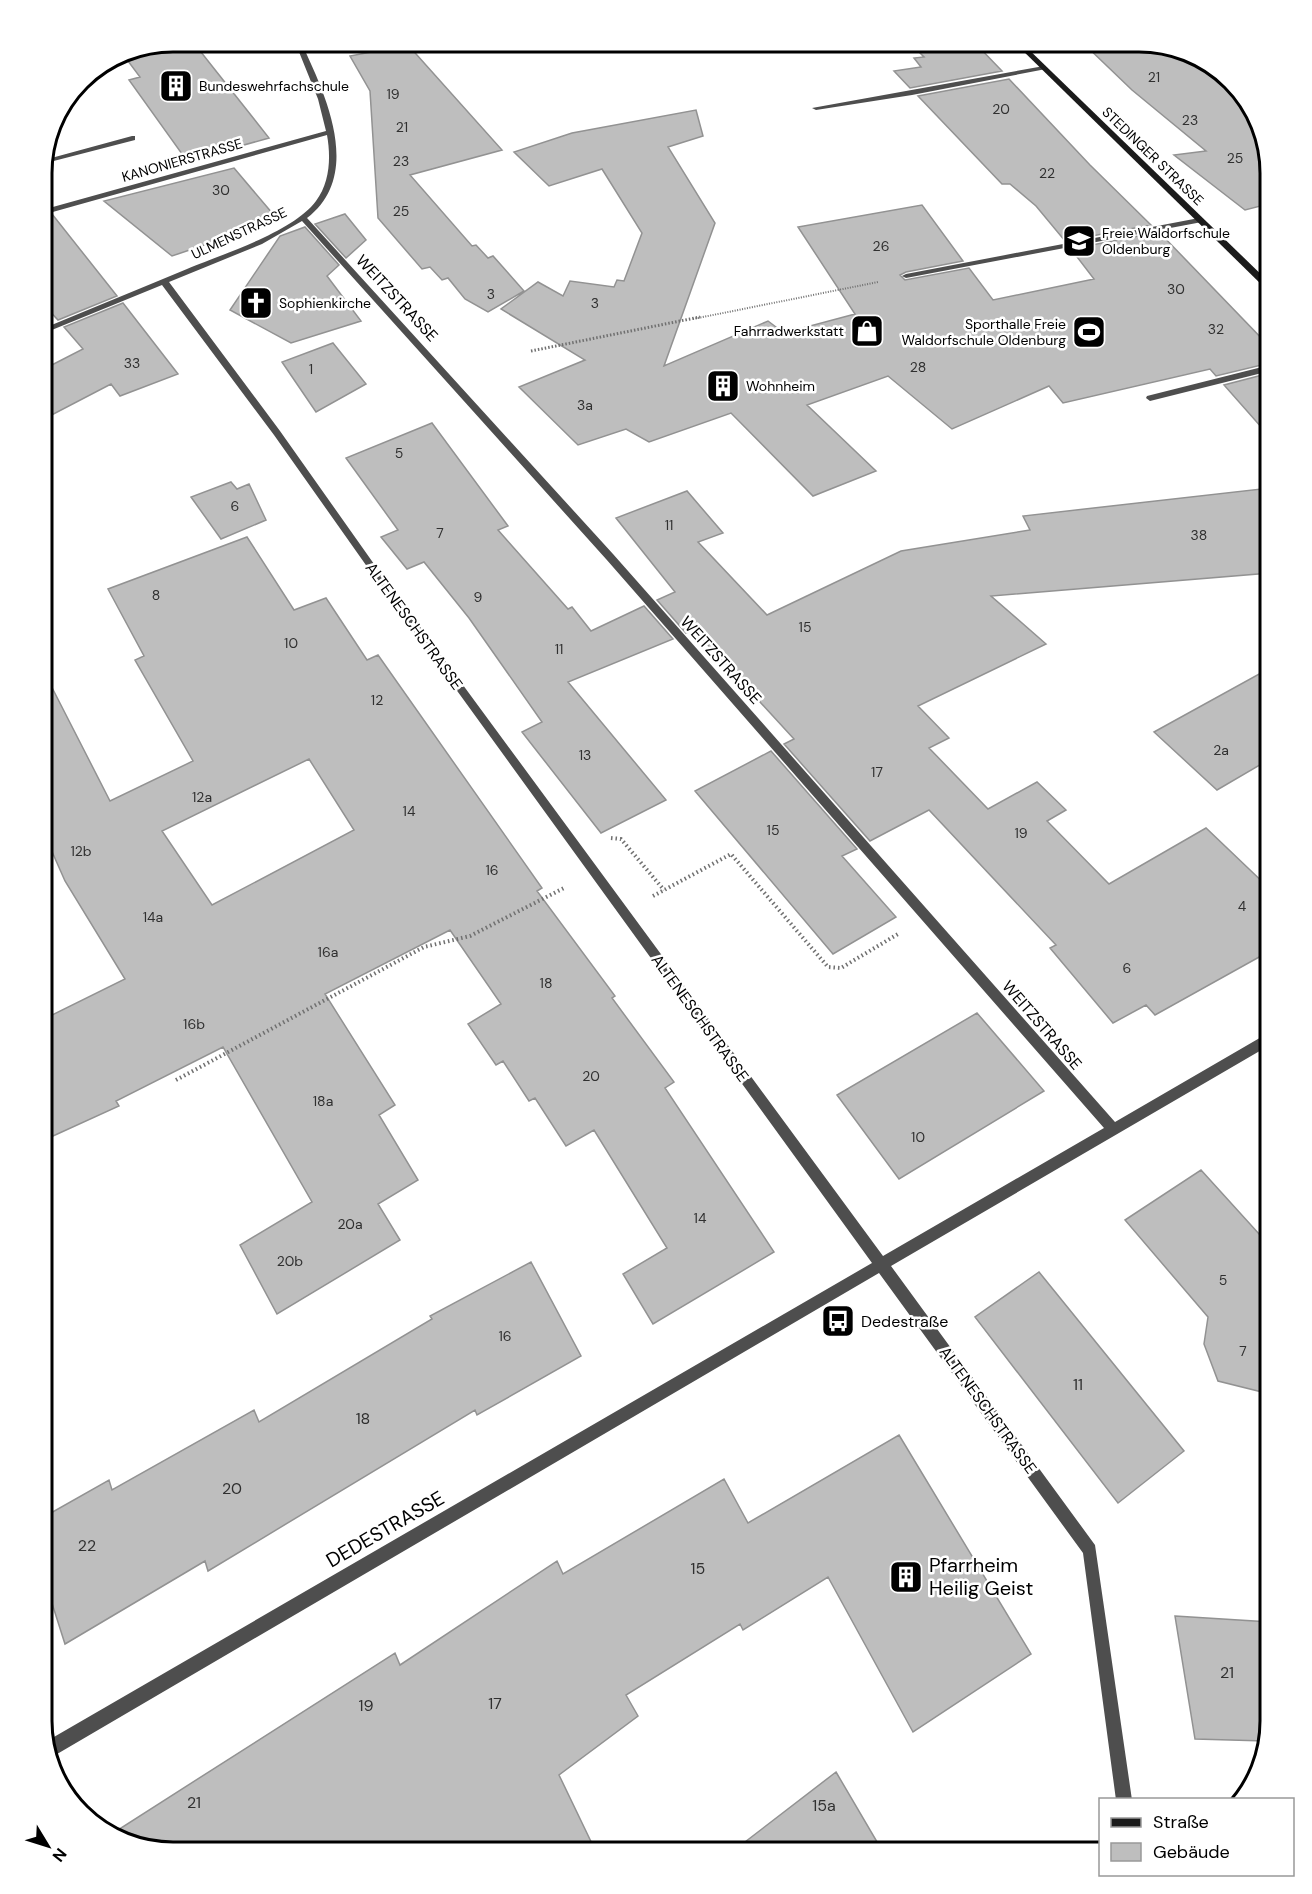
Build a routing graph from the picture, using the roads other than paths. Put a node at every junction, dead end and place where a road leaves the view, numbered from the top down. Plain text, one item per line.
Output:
1 (303, 53) edge
2 (1028, 53) edge
3 (1044, 68) junction
4 (816, 108) dead end
5 (329, 132) junction
6 (132, 138) dead end
7 (54, 159) edge
8 (53, 210) edge
9 (302, 217) junction
10 (1199, 220) junction
11 (906, 276) road end
12 (1260, 278) edge
13 (164, 282) junction
14 (53, 328) edge
15 (1260, 370) edge
16 (1150, 398) dead end
17 (1260, 1044) edge
18 (1113, 1129) junction
19 (880, 1265) junction
20 (56, 1746) edge
21 (1124, 1798) edge

1 - 5 street, ULMENSTRASSE
2 - 3 main road, STEDINGER STRASSE
3 - 4 street
3 - 10 main road, STEDINGER STRASSE
5 - 8 street, KANONIERSTRASSE
5 - 9 street, ULMENSTRASSE
6 - 7 street
9 - 13 street, ULMENSTRASSE
9 - 18 street, WEITZSTRASSE
10 - 11 street
10 - 12 main road, STEDINGER STRASSE
13 - 14 street, ULMENSTRASSE
13 - 19 street, ALTENESCHSTRASSE
15 - 16 street
17 - 18 street, DEDESTRASSE
18 - 19 street, DEDESTRASSE
19 - 20 street, DEDESTRASSE
19 - 21 street, ALTENESCHSTRASSE

